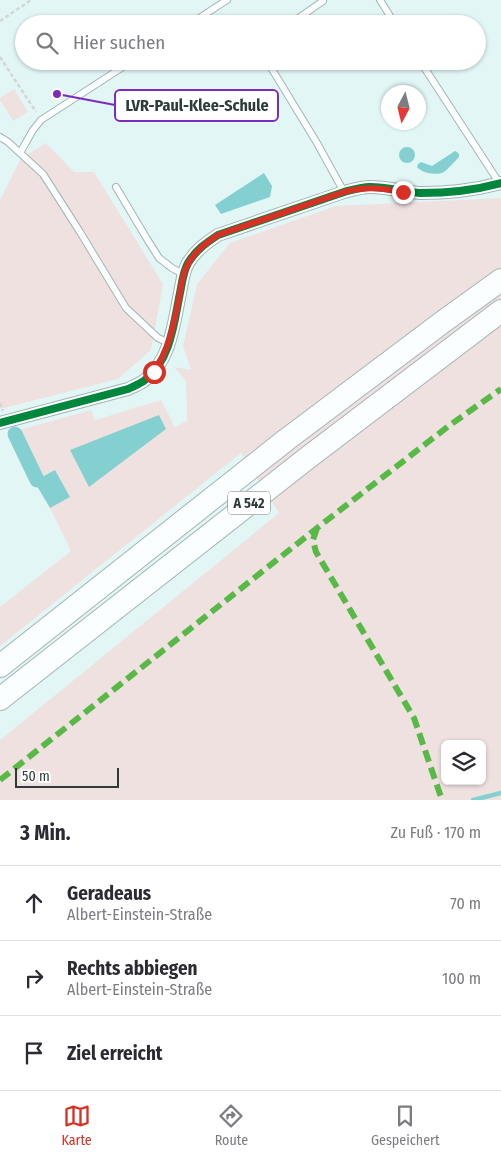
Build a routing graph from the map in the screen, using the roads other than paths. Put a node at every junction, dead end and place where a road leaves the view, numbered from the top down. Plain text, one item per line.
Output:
1 (227, 0) edge
2 (380, 0) edge
3 (323, 1) dead end
4 (204, 15) edge
5 (303, 15) edge
6 (389, 15) edge
7 (118, 70) edge
8 (272, 70) edge
9 (426, 70) edge
10 (0, 137) edge
11 (20, 153) junction
12 (501, 184) edge
13 (116, 186) dead end
14 (344, 192) junction
15 (183, 274) junction
16 (501, 280) edge
17 (501, 312) edge
18 (168, 343) junction
19 (0, 423) edge
20 (0, 666) edge
21 (0, 699) edge

1 - 4 lane
2 - 6 lane
3 - 5 lane
7 - 11 lane
8 - 14 lane
9 - 12 lane
10 - 11 lane
11 - 18 lane
12 - 14 street
13 - 15 lane
14 - 15 street
15 - 18 street
16 - 20 highway, A 542
17 - 21 highway, A 542
18 - 19 street

